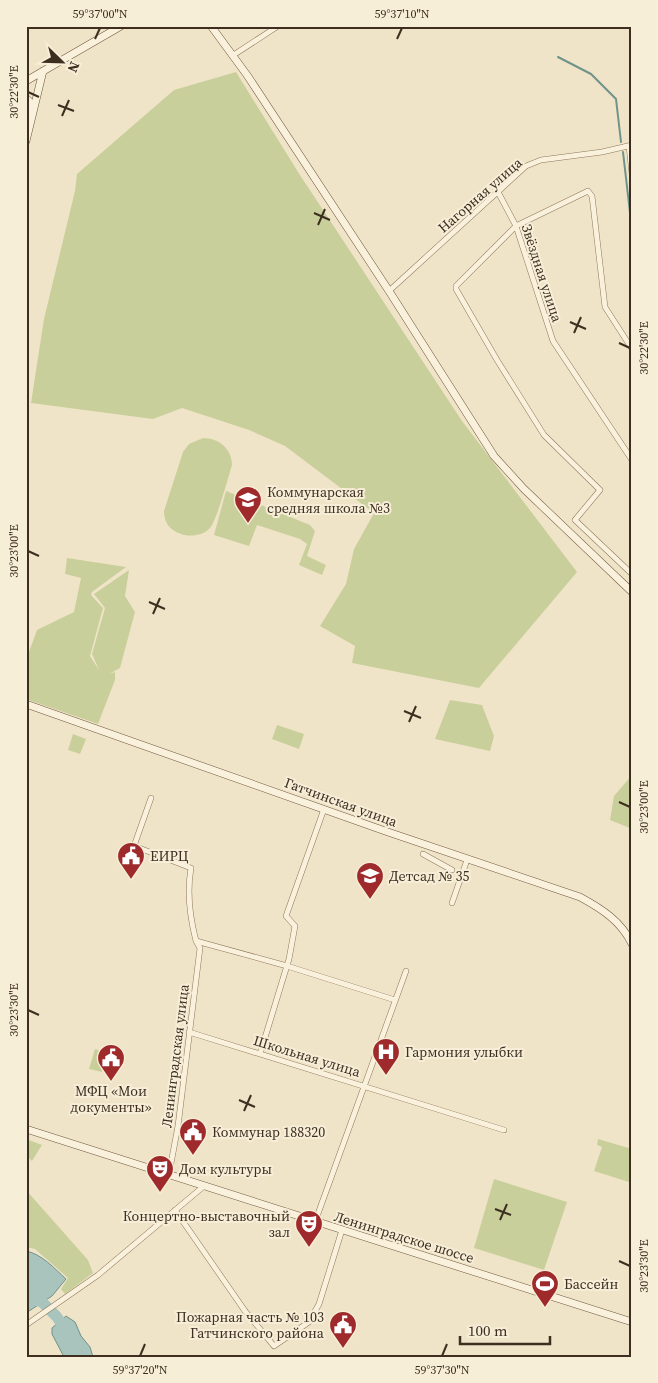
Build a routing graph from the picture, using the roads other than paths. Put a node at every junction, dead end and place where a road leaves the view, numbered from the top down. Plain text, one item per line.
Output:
1 (121, 26) edge
2 (211, 26) edge
3 (278, 26) edge
4 (232, 56) junction
5 (43, 71) junction
6 (26, 81) edge
7 (26, 98) edge
8 (32, 115) junction
9 (26, 141) edge
10 (630, 145) edge
11 (632, 174) edge
12 (498, 192) junction
13 (516, 226) junction
14 (389, 291) junction
15 (632, 349) edge
16 (632, 460) edge
17 (632, 574) edge
18 (632, 592) edge
19 (26, 704) edge
20 (151, 798) dead end
21 (324, 809) junction
22 (423, 854) dead end
23 (467, 860) junction
24 (452, 870) dead end
25 (452, 903) dead end
26 (196, 941) junction
27 (632, 944) edge
28 (287, 966) junction
29 (406, 970) dead end
30 (395, 1000) junction
31 (189, 1032) junction
32 (260, 1054) junction
33 (365, 1086) junction
34 (26, 1128) edge
35 (504, 1130) dead end
36 (169, 1174) junction
37 (204, 1186) junction
38 (175, 1210) junction
39 (315, 1222) junction
40 (342, 1230) junction
41 (632, 1322) edge
42 (26, 1325) edge

1 - 5 main road
2 - 4 main road
3 - 4 street
4 - 14 main road
5 - 6 main road
5 - 8 main road
7 - 8 main road
8 - 9 main road
10 - 11 street
10 - 12 street, Нагорная улица
12 - 13 street, Звёздная улица
12 - 14 street, Нагорная улица
13 - 15 street
13 - 16 street, Звёздная улица
13 - 17 street
14 - 18 main road
19 - 21 main road, Гатчинская улица
20 - 26 street, Ленинградская улица
21 - 23 main road, Гатчинская улица
21 - 28 street
22 - 24 street
23 - 25 street
23 - 27 main road, Гатчинская улица
26 - 28 street
26 - 31 street, Ленинградская улица
28 - 30 street
28 - 32 street
29 - 30 street
30 - 33 street
31 - 32 street, Школьная улица
31 - 36 street, Ленинградская улица
32 - 33 street, Школьная улица
33 - 35 street, Школьная улица
33 - 39 street
34 - 36 main road, Ленинградское шоссе
36 - 37 main road, Ленинградское шоссе
37 - 38 street
37 - 39 main road, Ленинградское шоссе
38 - 40 street
38 - 42 street
39 - 40 main road, Ленинградское шоссе
40 - 41 main road, Ленинградское шоссе

